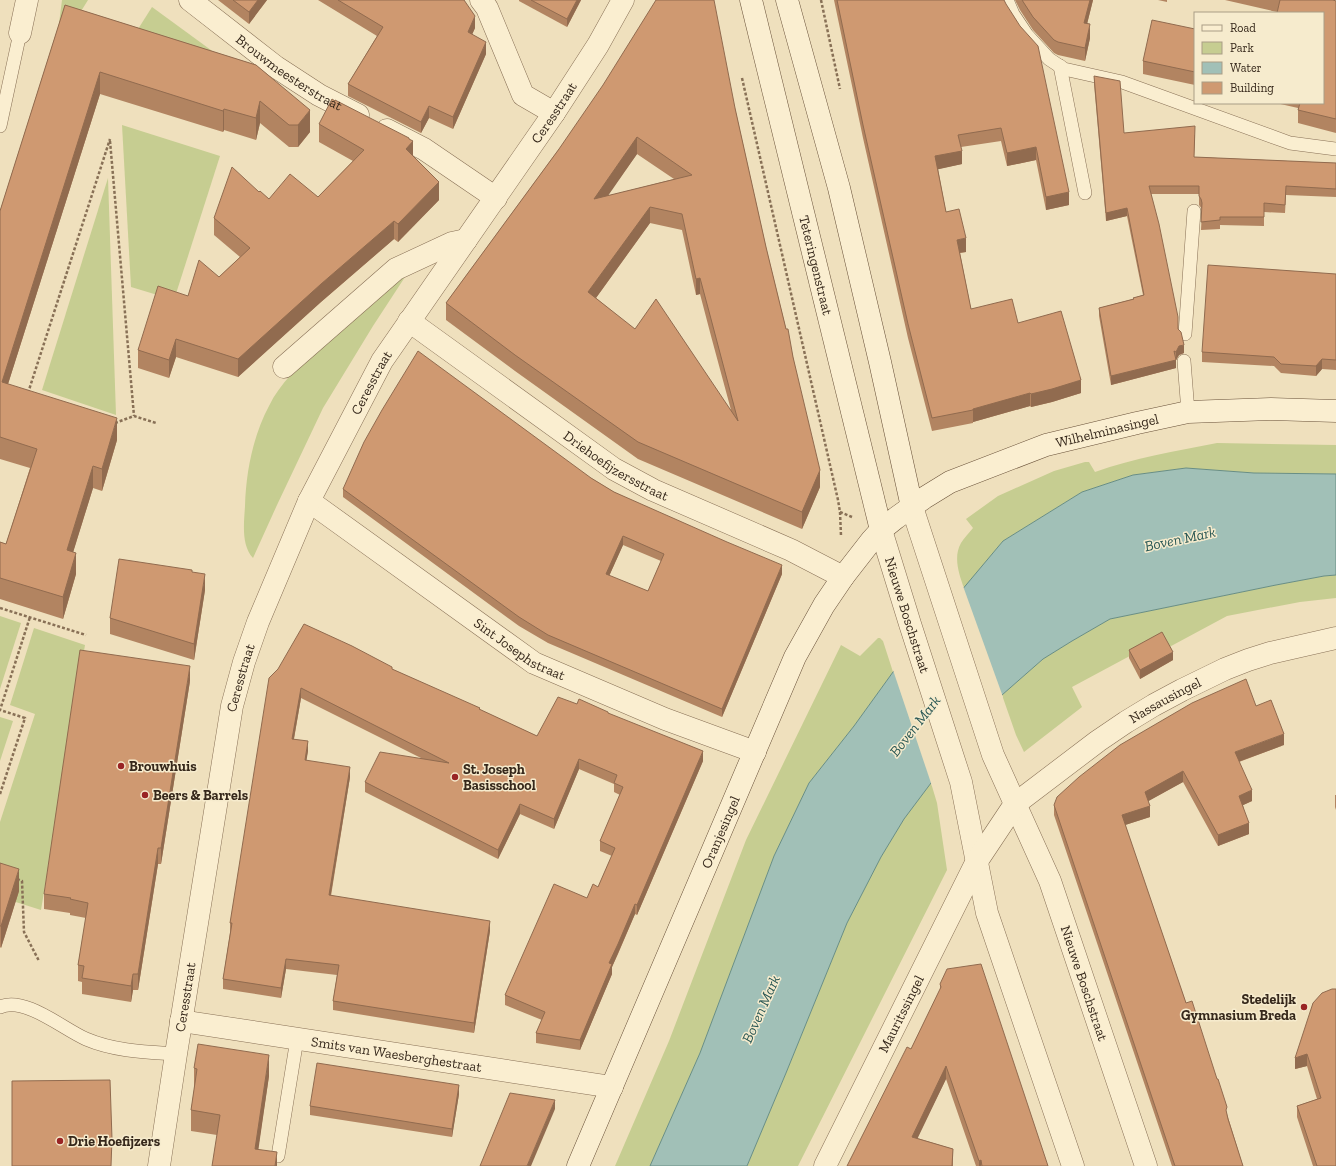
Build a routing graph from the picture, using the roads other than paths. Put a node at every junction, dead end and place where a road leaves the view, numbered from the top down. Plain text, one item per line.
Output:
1 (27, 0) edge
2 (190, 0) edge
3 (481, 0) edge
4 (623, 0) edge
5 (751, 0) edge
6 (787, 0) edge
7 (1007, 0) edge
8 (20, 33) joint
9 (1060, 66) junction
10 (554, 113) junction
11 (0, 126) edge
12 (1336, 149) edge
13 (1085, 193) dead end
14 (496, 198) junction
15 (1194, 211) dead end
16 (466, 240) junction
17 (409, 321) junction
18 (1185, 334) dead end
19 (1184, 360) edge
20 (284, 367) dead end
21 (1336, 411) edge
22 (1188, 412) junction
23 (309, 500) junction
24 (896, 518) junction
25 (843, 577) junction
26 (1336, 638) edge
27 (755, 752) junction
28 (1015, 804) junction
29 (977, 861) junction
30 (0, 1007) edge
31 (181, 1021) junction
32 (297, 1039) junction
33 (176, 1054) junction
34 (612, 1087) junction
35 (278, 1156) edge
36 (159, 1166) edge
37 (578, 1166) edge
38 (825, 1166) edge
39 (1073, 1166) edge
40 (1146, 1166) edge

1 - 8 street
2 - 14 street, Brouwmeesterstraat
3 - 10 street
4 - 10 street, Ceresstraat
5 - 24 street, Teteringenstraat
6 - 24 street
7 - 9 lane
8 - 11 lane
9 - 12 lane
9 - 13 lane
10 - 14 street, Ceresstraat
14 - 16 street, Ceresstraat
15 - 18 lane
16 - 17 street, Ceresstraat
16 - 20 street
17 - 23 street, Ceresstraat
17 - 25 street, Driehoefijzersstraat
19 - 22 lane
21 - 22 street, Wilhelminasingel
22 - 24 street, Wilhelminasingel
23 - 27 street, Sint Josephstraat
23 - 31 street, Ceresstraat
24 - 25 street, Oranjesingel
24 - 28 street, Nieuwe Boschstraat
24 - 29 street, Nieuwe Boschstraat
25 - 27 street, Oranjesingel
26 - 28 street, Nassausingel
27 - 34 street, Oranjesingel
28 - 29 street
28 - 40 street, Nieuwe Boschstraat
29 - 38 street, Mauritssingel
29 - 39 street, Nieuwe Boschstraat
30 - 33 lane
31 - 32 street, Smits van Waesberghestraat
31 - 33 street, Ceresstraat
32 - 34 street, Smits van Waesberghestraat
32 - 35 lane
33 - 36 street, Ceresstraat
34 - 37 street, Oranjesingel

